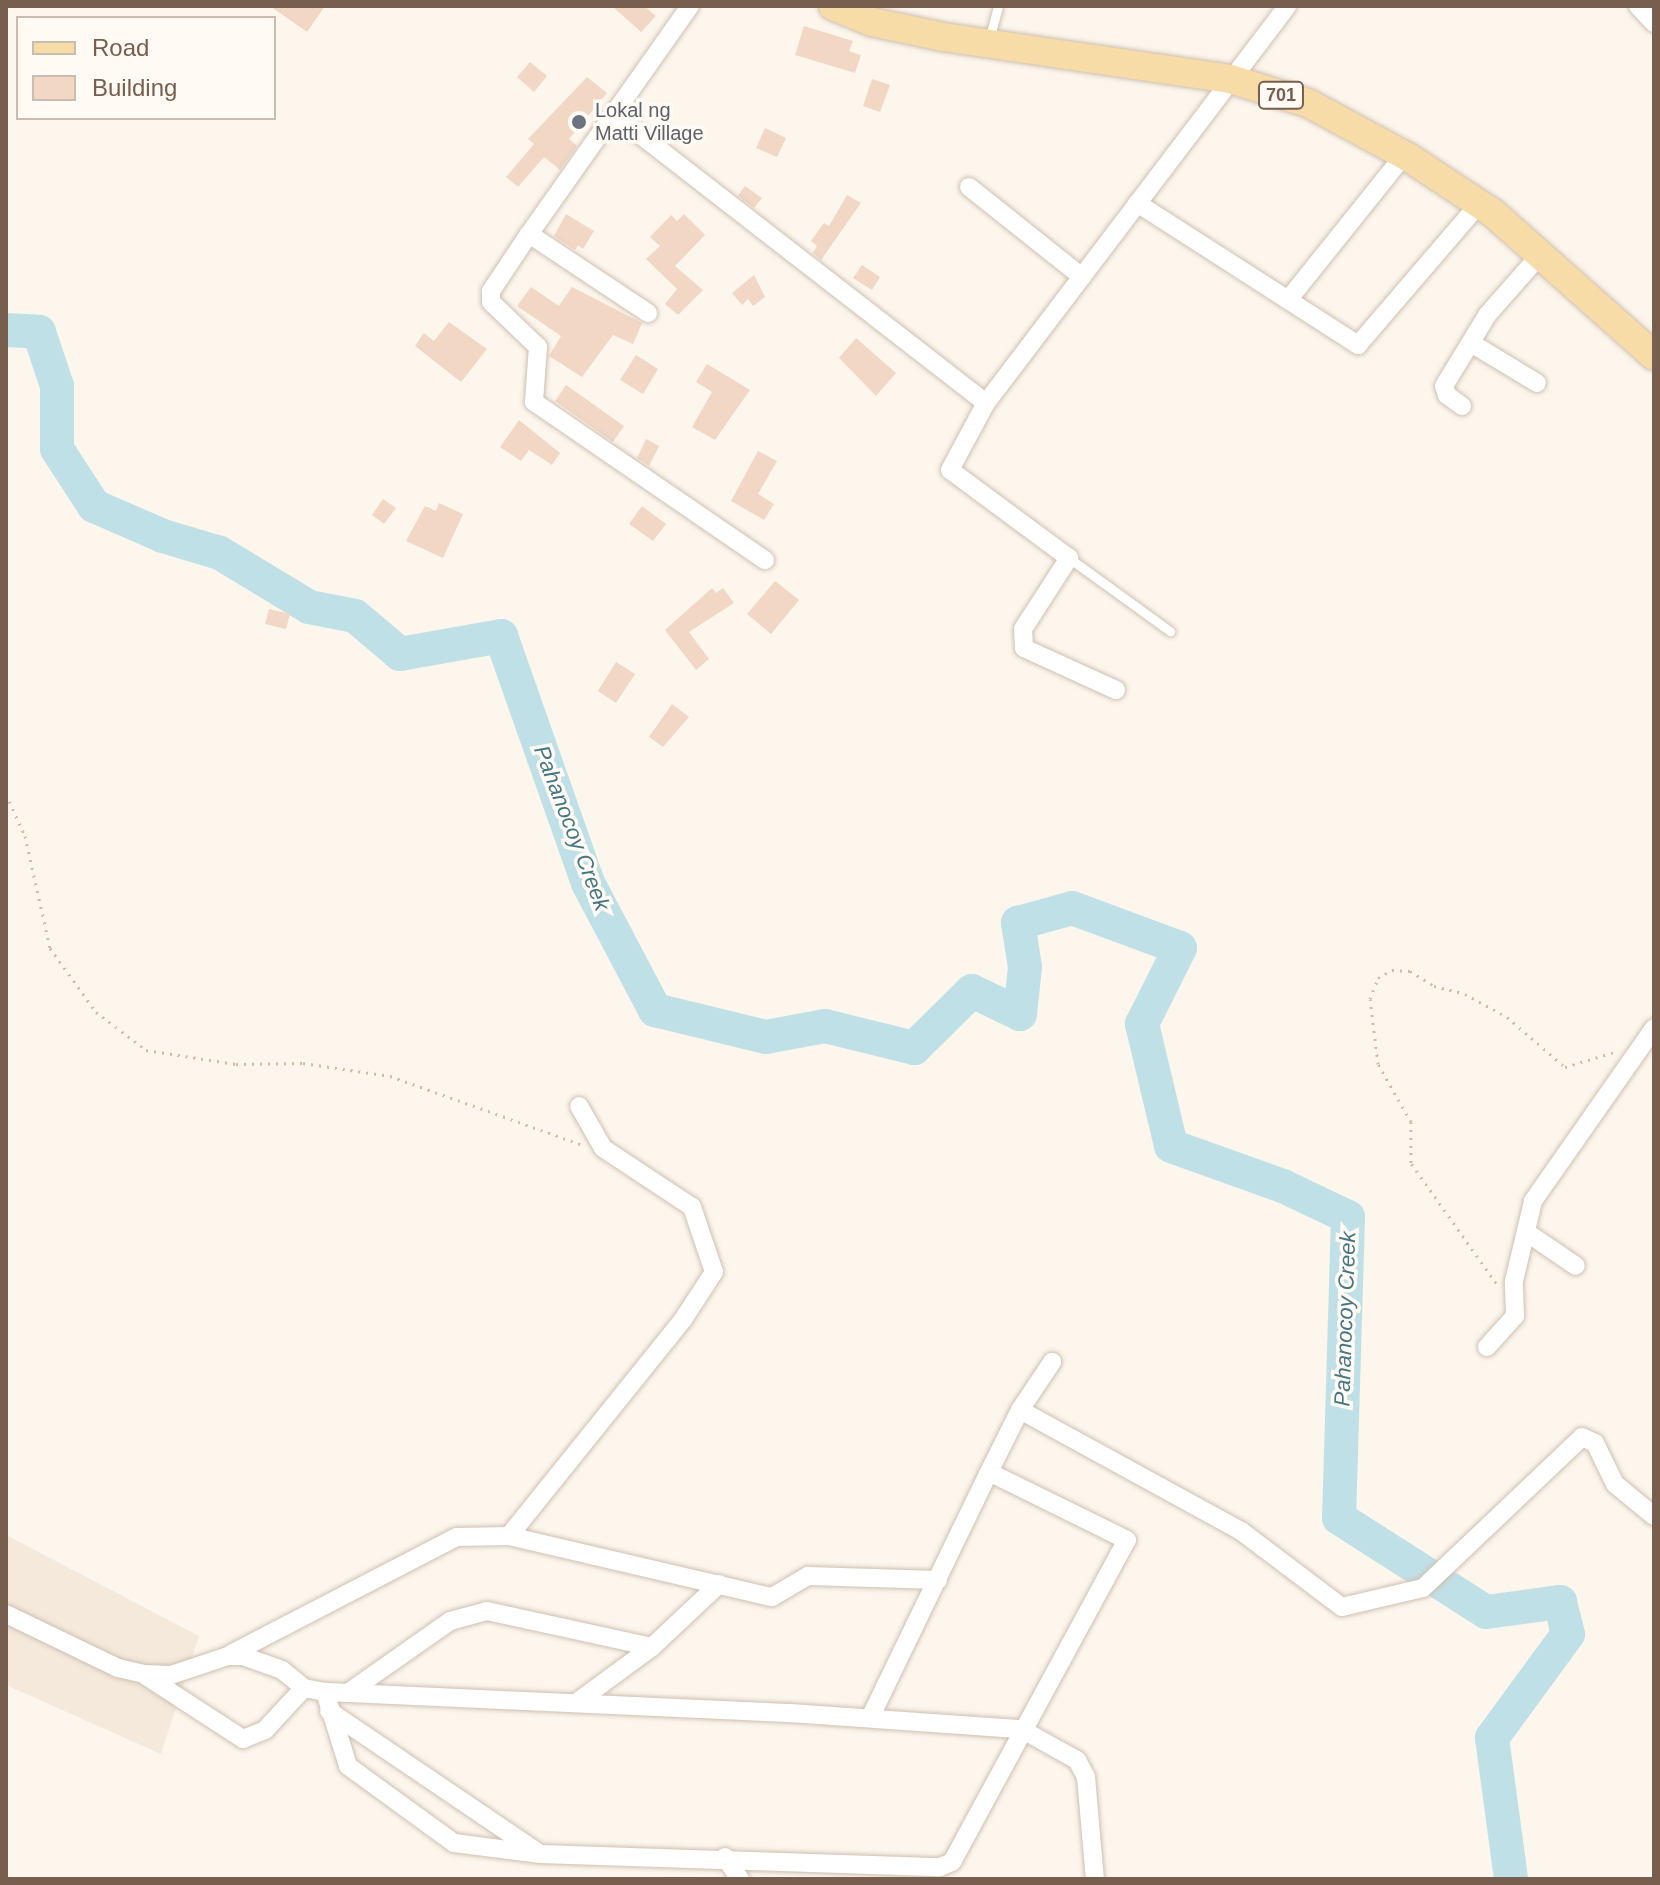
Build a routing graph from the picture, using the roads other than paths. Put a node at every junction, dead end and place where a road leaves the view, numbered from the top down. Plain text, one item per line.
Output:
1 (690, 6) edge
2 (833, 6) edge
3 (998, 6) edge
4 (1287, 6) edge
5 (1638, 6) edge
6 (875, 14) edge
7 (1654, 23) edge
8 (989, 43) junction
9 (1230, 79) junction
10 (616, 116) junction
11 (1404, 155) junction
12 (969, 187) dead end
13 (1137, 203) junction
14 (1479, 204) junction
15 (529, 234) junction
16 (1540, 255) junction
17 (1082, 277) junction
18 (1288, 300) junction
19 (648, 313) dead end
20 (1471, 343) junction
21 (1654, 356) edge
22 (1537, 383) dead end
23 (986, 403) junction
24 (1462, 406) dead end
25 (1069, 558) junction
26 (765, 560) dead end
27 (1170, 631) dead end
28 (1116, 690) dead end
29 (1652, 1031) edge
30 (579, 1106) dead end
31 (1526, 1232) junction
32 (1576, 1266) dead end
33 (1487, 1347) dead end
34 (1052, 1362) dead end
35 (1020, 1410) junction
36 (989, 1472) junction
37 (1654, 1516) edge
38 (509, 1536) junction
39 (938, 1580) junction
40 (719, 1584) junction
41 (6, 1614) edge
42 (652, 1647) junction
43 (228, 1656) junction
44 (144, 1674) junction
45 (304, 1688) junction
46 (325, 1692) junction
47 (349, 1692) junction
48 (576, 1703) junction
49 (329, 1711) junction
50 (870, 1718) junction
51 (1021, 1729) junction
52 (540, 1854) junction
53 (725, 1857) junction
54 (838, 1872) edge
55 (740, 1879) edge
56 (1095, 1879) edge

1 - 10 street
2 - 6 main road, 701
3 - 8 lane
4 - 9 street
5 - 7 street
6 - 8 main road, 701
8 - 9 main road, 701
9 - 11 main road, 701
9 - 13 street
10 - 15 street
10 - 23 street
11 - 14 main road, 701
11 - 18 street
12 - 17 street
13 - 17 street
13 - 18 street
14 - 16 main road, 701
14 - 18 street
15 - 19 street
15 - 26 street
16 - 20 street
16 - 21 main road, 701
17 - 23 street
20 - 22 street
20 - 24 street
23 - 25 street
25 - 27 lane
25 - 28 street
29 - 31 street
30 - 38 street
31 - 32 street
31 - 33 street
34 - 35 street
35 - 36 street
35 - 37 street
36 - 39 street
36 - 51 street
38 - 40 street
38 - 43 street
39 - 40 street
39 - 50 street
40 - 42 street
41 - 44 street
42 - 47 street
42 - 48 street
43 - 44 street
43 - 45 street
44 - 45 street
45 - 46 street
46 - 47 street
46 - 49 street
47 - 48 street
48 - 50 street
49 - 52 street
49 - 52 street
50 - 51 street
51 - 54 street
51 - 56 street
52 - 53 street
53 - 54 street
53 - 55 street

